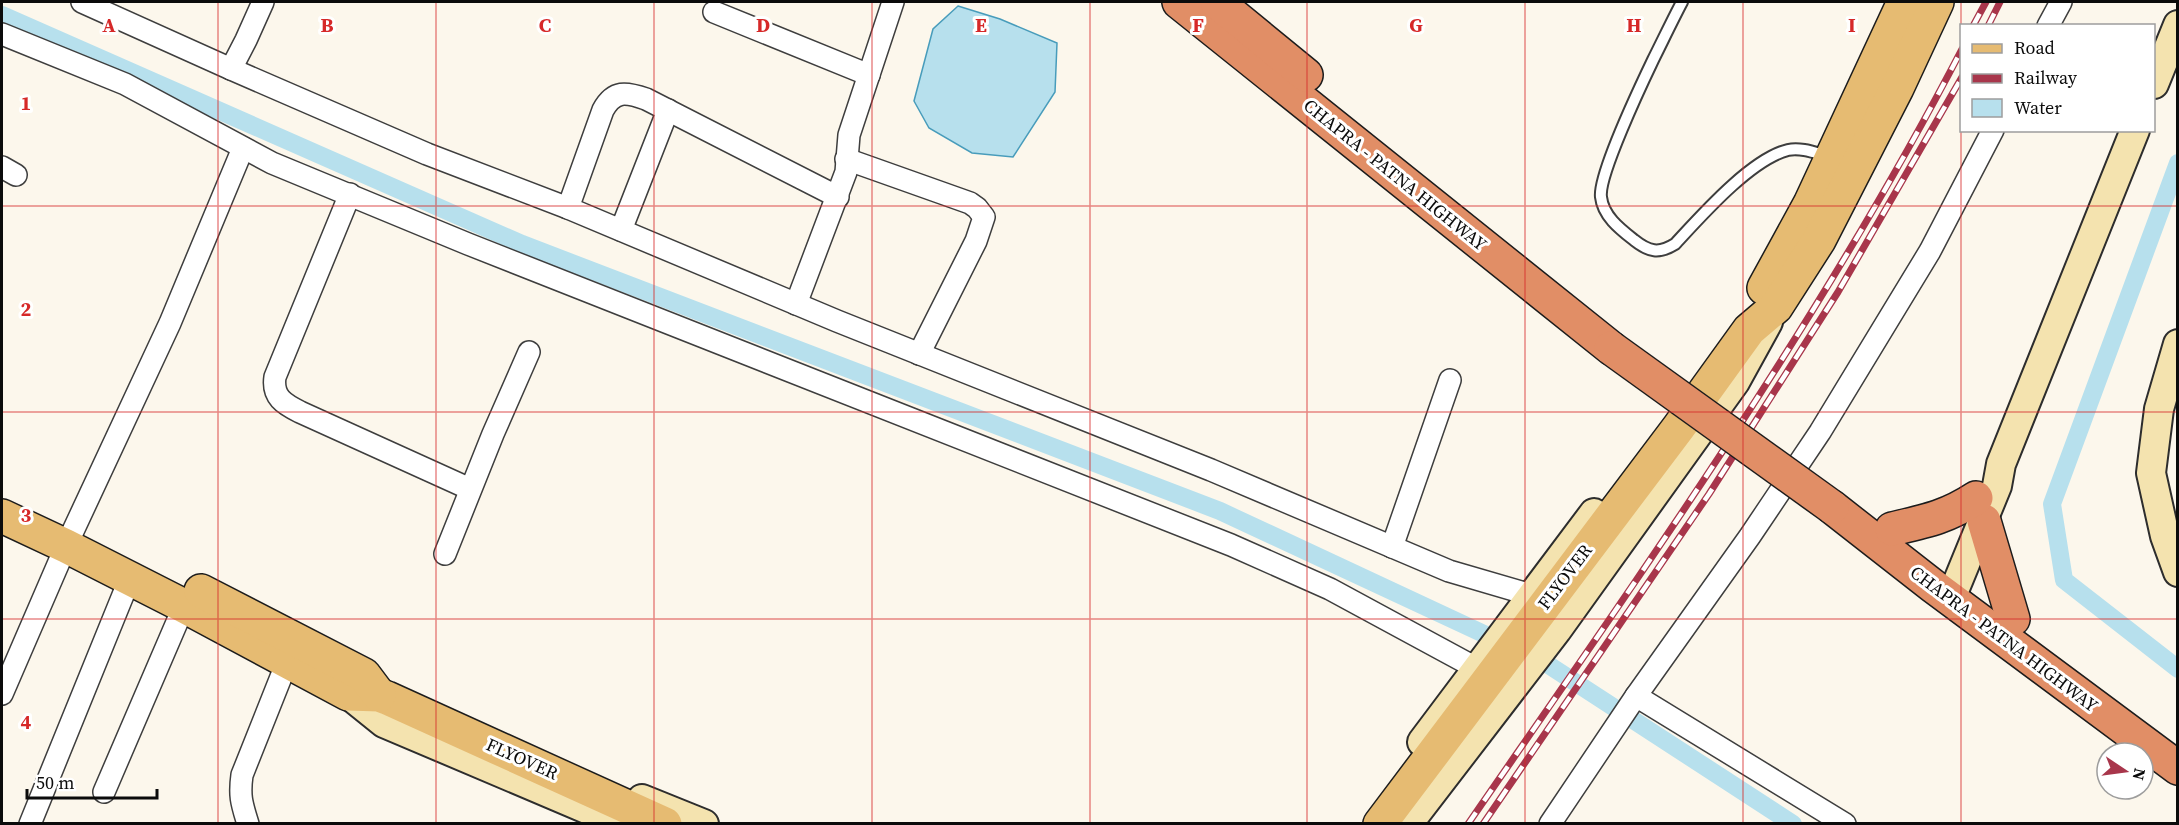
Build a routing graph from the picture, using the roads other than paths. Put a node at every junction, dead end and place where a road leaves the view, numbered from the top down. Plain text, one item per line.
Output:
1 (263, 2) edge
2 (893, 2) edge
3 (1179, 2) edge
4 (1217, 2) edge
5 (1682, 2) edge
6 (1904, 2) edge
7 (1937, 2) edge
8 (2061, 2) edge
9 (90, 3) edge
10 (714, 12) dead end
11 (2049, 24) edge
12 (2178, 25) edge
13 (2, 34) edge
14 (231, 69) junction
15 (869, 75) junction
16 (2155, 82) edge
17 (668, 110) junction
18 (1992, 132) edge
19 (2134, 132) edge
20 (243, 148) junction
21 (1832, 157) junction
22 (846, 159) junction
23 (350, 194) junction
24 (838, 197) junction
25 (568, 208) junction
26 (621, 230) junction
27 (1767, 303) junction
28 (796, 304) junction
29 (1616, 342) junction
30 (2178, 344) edge
31 (529, 352) dead end
32 (918, 354) junction
33 (1450, 380) dead end
34 (470, 489) junction
35 (2, 492) edge
36 (1837, 500) junction
37 (1980, 509) junction
38 (2, 516) edge
39 (1892, 529) junction
40 (2171, 535) edge
41 (71, 537) junction
42 (1392, 547) junction
43 (445, 554) dead end
44 (2178, 572) edge
45 (130, 578) junction
46 (1946, 582) junction
47 (1525, 604) junction
48 (184, 606) junction
49 (2013, 619) junction
50 (287, 662) junction
51 (1481, 662) junction
52 (370, 691) junction
53 (2, 694) edge
54 (1636, 696) junction
55 (2178, 741) edge
56 (2178, 768) edge
57 (104, 792) dead end
58 (589, 817) edge
59 (30, 824) edge
60 (248, 824) edge
61 (622, 824) edge
62 (665, 824) edge
63 (704, 824) edge
64 (1362, 824) edge
65 (1380, 824) edge
66 (1408, 824) edge
67 (1550, 824) edge
68 (1845, 824) edge

1 - 14 street
2 - 15 street
3 - 29 highway, CHAPRA - PATNA HIGHWAY
4 - 29 highway, CHAPRA - PATNA HIGHWAY
5 - 21 lane
6 - 21 main road
7 - 27 main road
8 - 11 street
9 - 14 street
10 - 15 street
12 - 16 street
13 - 20 street
14 - 25 street
15 - 22 street
17 - 24 street
17 - 25 street
17 - 26 street
18 - 54 street
19 - 37 street
20 - 23 street
20 - 41 street
21 - 27 main road
22 - 24 street
22 - 32 street
23 - 34 street
23 - 51 street
24 - 28 street
25 - 26 street
26 - 28 street
27 - 47 street
27 - 65 main road, FLYOVER
27 - 66 street
28 - 32 street
29 - 36 highway
30 - 40 street
31 - 34 street
32 - 42 street
33 - 42 street
34 - 43 street
35 - 41 main road
36 - 39 highway, CHAPRA - PATNA HIGHWAY
36 - 46 highway, CHAPRA - PATNA HIGHWAY
37 - 39 highway
37 - 46 street
37 - 49 highway
38 - 41 main road
39 - 46 highway, CHAPRA - PATNA HIGHWAY
40 - 44 street
41 - 45 main road
41 - 52 main road
41 - 53 street
42 - 47 street
45 - 48 main road
45 - 59 street
46 - 49 highway, CHAPRA - PATNA HIGHWAY
46 - 56 highway, CHAPRA - PATNA HIGHWAY
47 - 51 street
48 - 50 main road
48 - 57 street
49 - 55 highway, CHAPRA - PATNA HIGHWAY
50 - 52 main road
50 - 60 street
51 - 64 street
52 - 58 street
52 - 62 main road, FLYOVER
52 - 63 street
54 - 67 street
54 - 68 street
58 - 61 street

